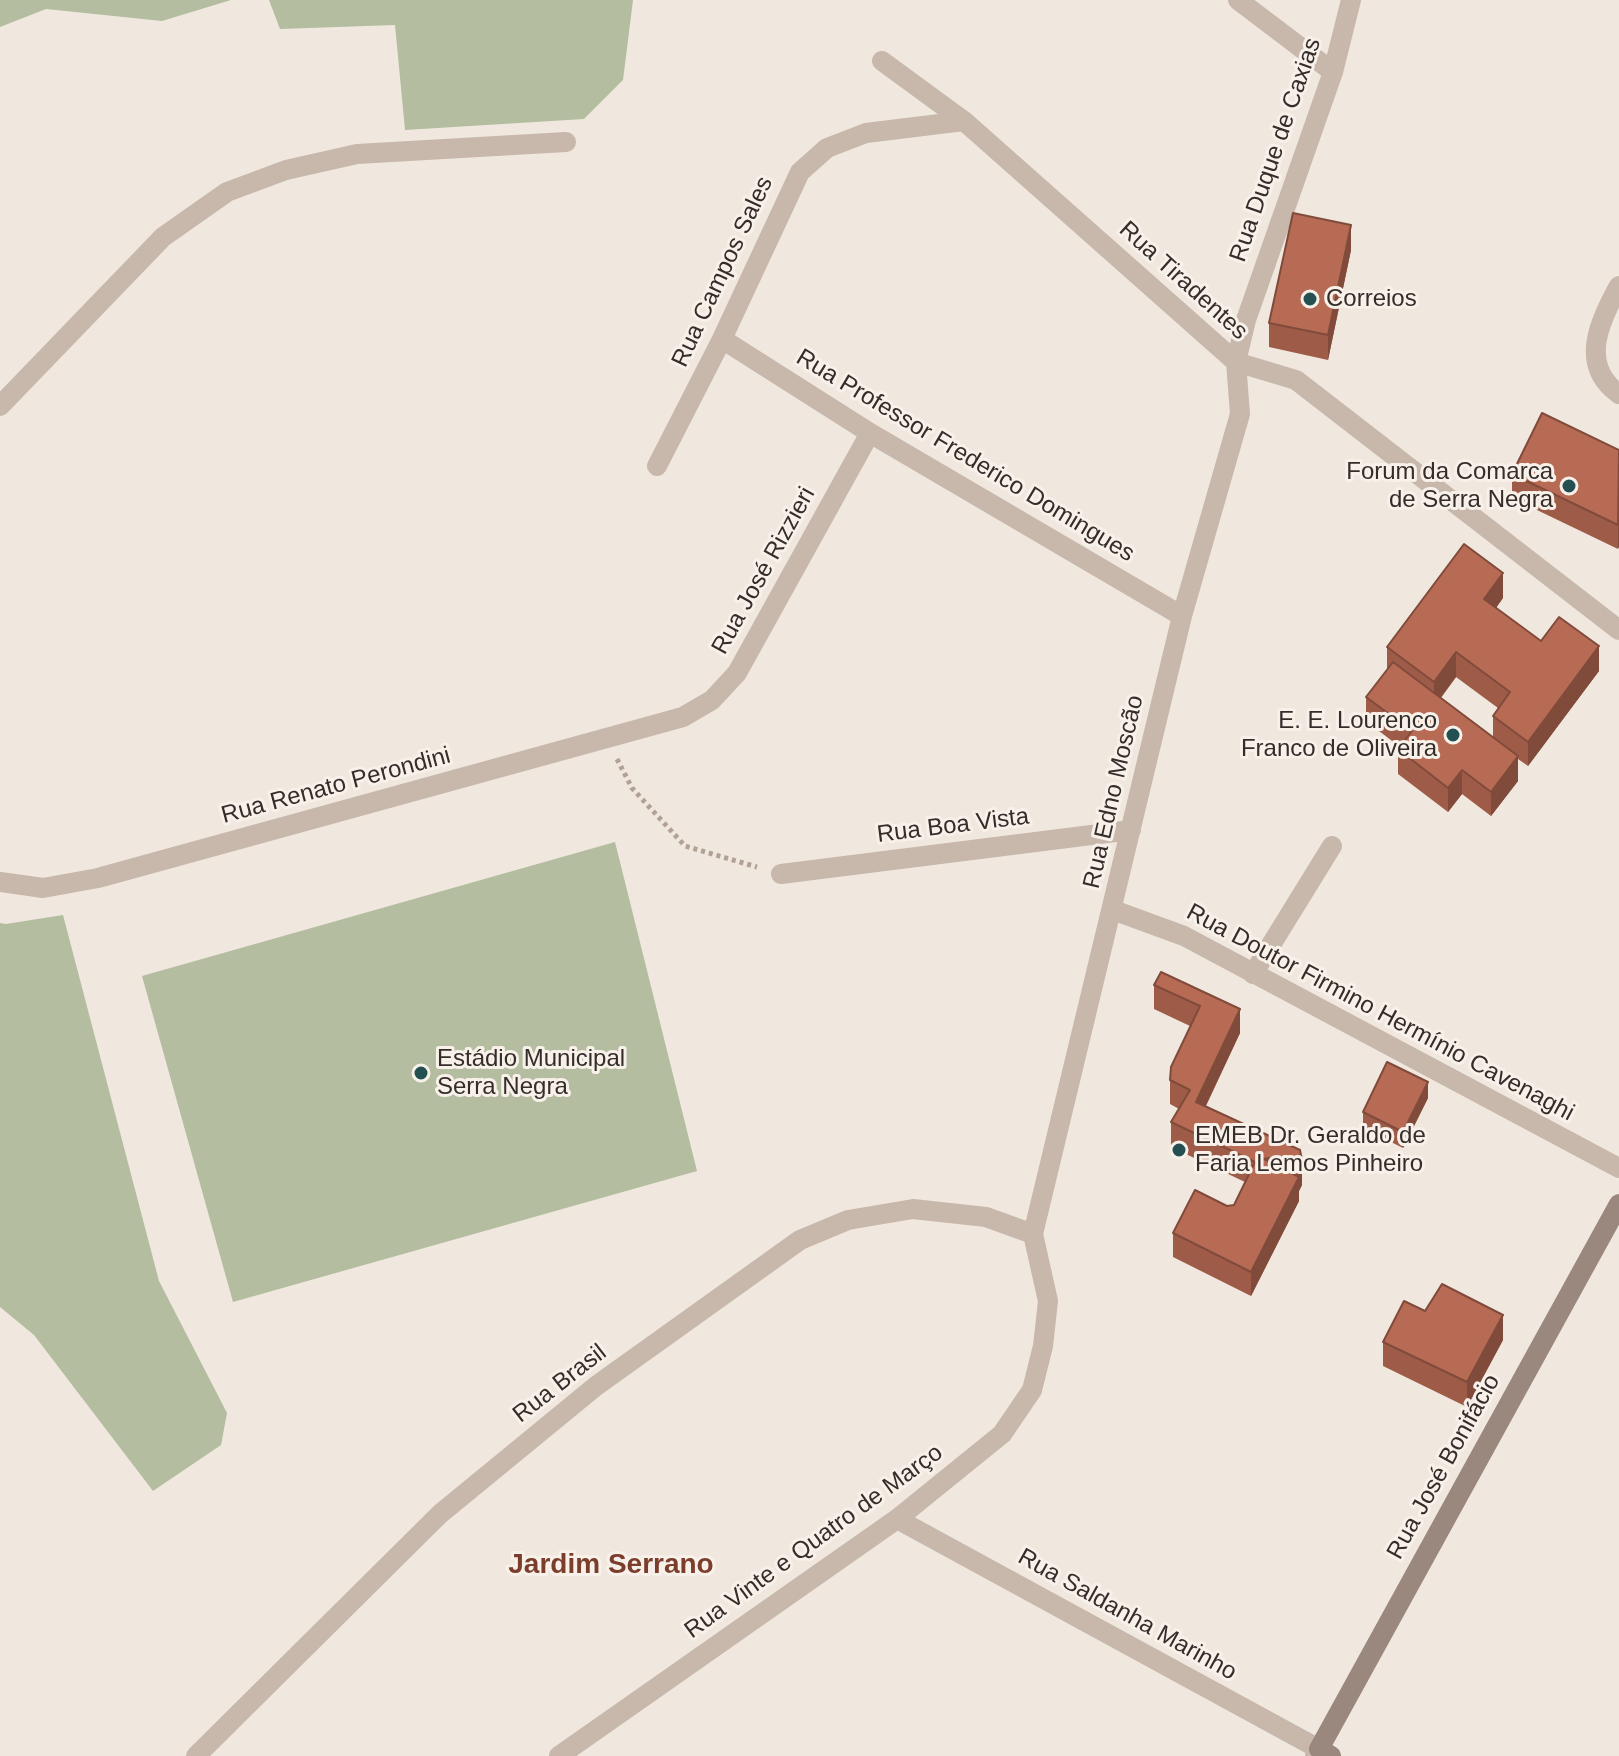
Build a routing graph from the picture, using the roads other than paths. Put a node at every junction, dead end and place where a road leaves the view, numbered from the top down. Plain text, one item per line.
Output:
1 (1238, 0) edge
2 (1351, 0) edge
3 (882, 61) dead end
4 (1333, 72) junction
5 (964, 121) junction
6 (566, 142) dead end
7 (1619, 286) edge
8 (722, 339) junction
9 (1236, 362) junction
10 (1619, 394) edge
11 (0, 406) edge
12 (870, 433) junction
13 (657, 466) dead end
14 (1182, 616) junction
15 (1616, 618) edge
16 (683, 717) joint
17 (1131, 830) junction
18 (1332, 846) dead end
19 (781, 874) road end
20 (0, 882) edge
21 (1113, 910) junction
22 (1253, 974) junction
23 (1619, 1168) edge
24 (1619, 1204) edge
25 (1033, 1234) junction
26 (897, 1519) junction
27 (1322, 1754) edge
28 (196, 1756) edge
29 (559, 1756) edge

1 - 4 street
2 - 4 street, Rua Duque de Caxias
3 - 5 street, Rua Tiradentes
4 - 9 street, Rua Duque de Caxias
5 - 8 street, Rua Campos Sales
5 - 9 street, Rua Tiradentes
6 - 11 street
7 - 10 street
8 - 12 street, Rua Professor Frederico Domingues
8 - 13 street, Rua Campos Sales
9 - 14 street, Rua Edno Moscão
9 - 15 street, Rua Tiradentes
12 - 14 street, Rua Professor Frederico Domingues
12 - 16 street, Rua José Rizzieri
14 - 17 street, Rua Edno Moscão
16 - 20 street, Rua Renato Perondini
17 - 19 street, Rua Boa Vista
17 - 21 street, Rua Edno Moscão
18 - 22 street
21 - 22 street, Rua Doutor Firmino Hermínio Cavenaghi
21 - 25 street, Rua Edno Moscão
22 - 23 street, Rua Doutor Firmino Hermínio Cavenaghi
24 - 27 main road, Rua José Bonifácio
25 - 26 street, Rua Vinte e Quatro de Março
25 - 28 street, Rua Brasil
26 - 27 street, Rua Saldanha Marinho
26 - 29 street, Rua Vinte e Quatro de Março

